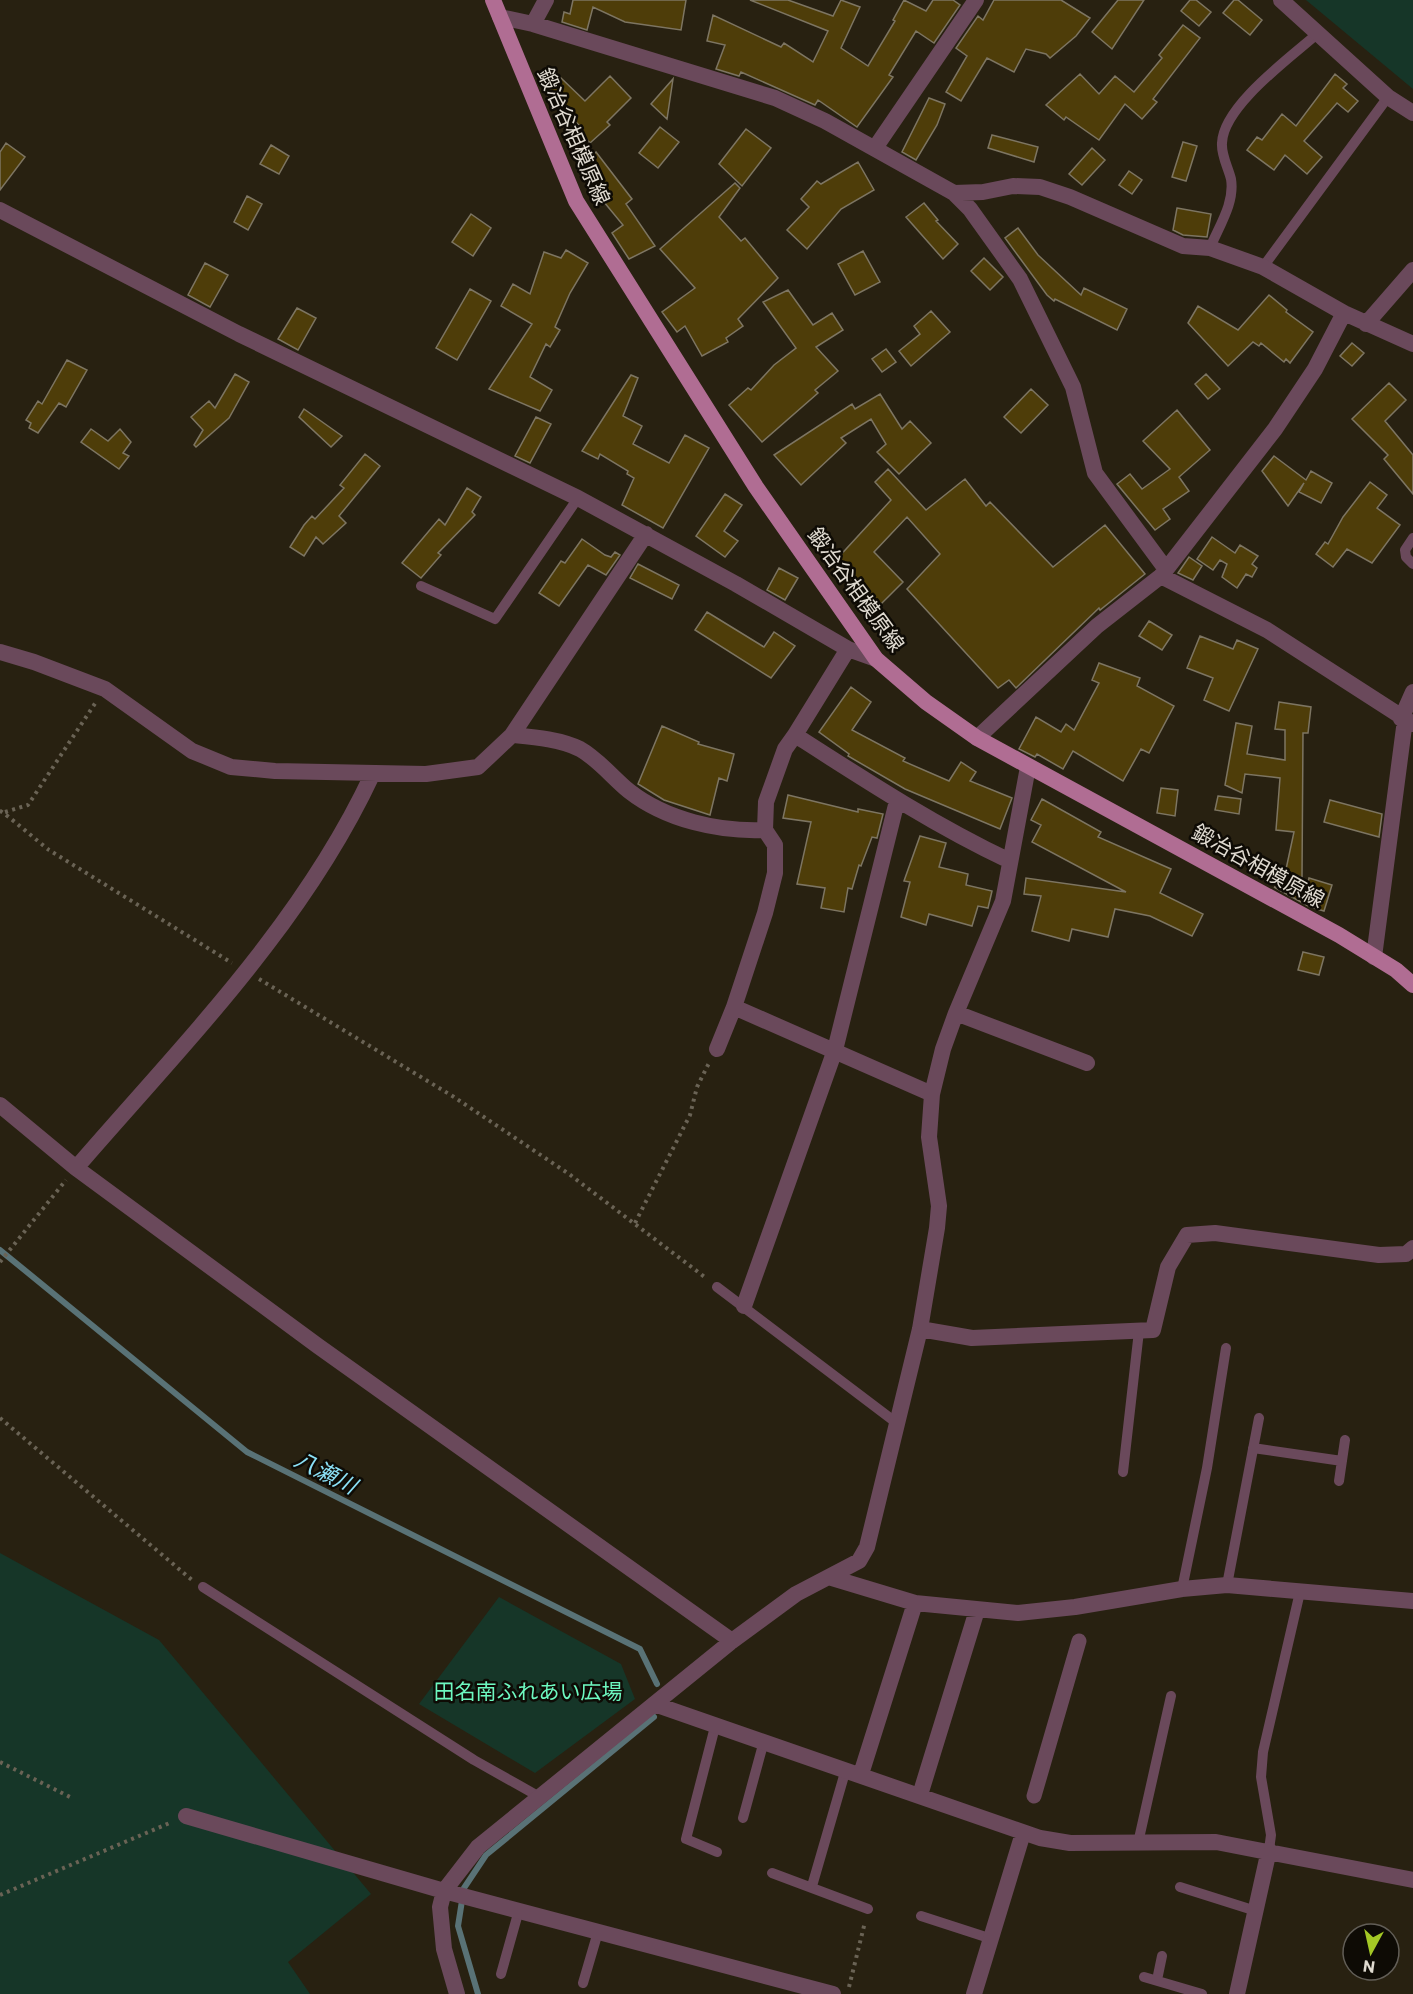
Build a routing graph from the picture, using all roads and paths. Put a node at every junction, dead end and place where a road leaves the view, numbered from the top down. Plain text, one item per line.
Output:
1 (493, 0) edge
2 (546, 0) edge
3 (976, 0) edge
4 (1281, 0) edge
5 (500, 17) junction
6 (533, 24) junction
7 (1317, 34) junction
8 (1388, 97) junction
9 (1413, 113) edge
10 (875, 148) junction
11 (954, 193) junction
12 (0, 210) edge
13 (1210, 248) junction
14 (1263, 267) junction
15 (1413, 270) edge
16 (1344, 313) junction
17 (1366, 324) junction
18 (1413, 344) edge
19 (578, 498) junction
20 (646, 534) junction
21 (1413, 538) edge
22 (1413, 564) edge
23 (1163, 572) junction
24 (421, 586) dead end
25 (848, 649) junction
26 (0, 652) edge
27 (876, 659) junction
28 (105, 689) junction
29 (1413, 692) edge
30 (1406, 721) edge
31 (512, 735) junction
32 (795, 735) junction
33 (977, 738) junction
34 (1028, 767) junction
35 (372, 775) junction
36 (897, 801) junction
37 (3, 812) edge
38 (765, 830) junction
39 (1010, 861) junction
40 (1374, 957) junction
41 (246, 971) junction
42 (1413, 985) edge
43 (734, 1007) junction
44 (956, 1013) junction
45 (717, 1049) joint
46 (835, 1050) junction
47 (1087, 1064) dead end
48 (932, 1094) junction
49 (0, 1106) edge
50 (76, 1168) junction
51 (635, 1223) junction
52 (1413, 1248) edge
53 (0, 1262) edge
54 (717, 1287) joint
55 (744, 1306) junction
56 (920, 1329) junction
57 (1138, 1331) junction
58 (1226, 1348) dead end
59 (0, 1418) edge
60 (1259, 1418) dead end
61 (898, 1424) junction
62 (1345, 1440) dead end
63 (1253, 1448) junction
64 (1342, 1461) junction
65 (1123, 1472) dead end
66 (1339, 1481) dead end
67 (832, 1578) junction
68 (1227, 1585) junction
69 (202, 1587) joint
70 (1182, 1588) junction
71 (1300, 1592) junction
72 (1413, 1601) edge
73 (915, 1603) junction
74 (977, 1610) junction
75 (732, 1641) junction
76 (1080, 1641) dead end
77 (1172, 1696) dead end
78 (657, 1705) junction
79 (716, 1723) junction
80 (764, 1741) junction
81 (0, 1762) edge
82 (853, 1772) junction
83 (920, 1795) junction
84 (538, 1796) junction
85 (1034, 1796) dead end
86 (70, 1797) dead end
87 (186, 1816) joint
88 (743, 1818) dead end
89 (1023, 1833) junction
90 (1138, 1843) junction
91 (1269, 1850) junction
92 (717, 1852) dead end
93 (772, 1873) dead end
94 (1413, 1880) edge
95 (812, 1886) junction
96 (1180, 1887) dead end
97 (447, 1892) junction
98 (0, 1895) edge
99 (868, 1909) joint
100 (519, 1910) junction
101 (1257, 1911) junction
102 (921, 1916) dead end
103 (598, 1932) junction
104 (992, 1939) junction
105 (1162, 1956) dead end
106 (501, 1974) dead end
107 (1144, 1977) dead end
108 (1157, 1980) junction
109 (583, 1983) dead end
110 (457, 1994) edge
111 (833, 1994) edge
112 (848, 1994) edge
113 (974, 1994) edge
114 (1202, 1994) edge
115 (1237, 1994) edge

1 - 5 main road, 鍛冶谷相模原線
2 - 6 street
3 - 10 street
4 - 7 street
5 - 6 street
5 - 27 main road, 鍛冶谷相模原線
6 - 10 street
7 - 8 street
7 - 13 lane
8 - 9 street
8 - 14 lane
10 - 11 street
11 - 13 street
11 - 23 street
12 - 19 street
13 - 14 street
14 - 16 street
15 - 17 street
16 - 17 street
16 - 23 street
17 - 18 street
19 - 20 street
19 - 24 lane
20 - 25 street
20 - 31 street
21 - 22 lane
23 - 30 street
23 - 33 street
25 - 27 street
25 - 32 street
26 - 28 street
27 - 33 main road, 鍛冶谷相模原線
28 - 35 street
28 - 37 path
29 - 30 street
30 - 40 street
31 - 35 street
31 - 38 street
32 - 36 street
32 - 38 street
33 - 34 main road, 鍛冶谷相模原線
34 - 39 street
34 - 40 main road, 鍛冶谷相模原線
35 - 41 street
36 - 39 street
36 - 46 street
37 - 41 path
38 - 43 street
39 - 44 street
40 - 42 main road, 鍛冶谷相模原線
41 - 50 street
41 - 51 path
43 - 45 street
43 - 46 street
44 - 47 street
44 - 48 street
45 - 51 path
46 - 48 street
46 - 55 street
48 - 56 street
49 - 50 street
50 - 53 path
50 - 75 street
51 - 54 path
52 - 57 street
54 - 55 lane
55 - 61 lane
56 - 57 street
56 - 61 street
57 - 65 lane
58 - 70 lane
59 - 69 path
60 - 63 lane
61 - 67 street
62 - 64 lane
63 - 64 lane
63 - 68 lane
64 - 66 lane
67 - 73 street
67 - 75 street
68 - 70 street
68 - 71 street
69 - 84 lane
70 - 74 street
71 - 72 street
71 - 91 lane
73 - 74 street
73 - 82 street
74 - 83 street
75 - 78 street
76 - 85 street
77 - 90 lane
78 - 79 street
78 - 84 street
79 - 80 street
79 - 92 lane
80 - 82 street
80 - 88 lane
81 - 86 path
82 - 83 street
82 - 95 lane
83 - 89 street
84 - 97 street
87 - 97 street
87 - 98 path
89 - 90 street
89 - 104 street
90 - 91 street
91 - 94 street
91 - 101 street
93 - 95 lane
95 - 99 lane
96 - 101 lane
97 - 100 street
97 - 110 street
99 - 112 path
100 - 103 street
100 - 106 lane
101 - 115 street
102 - 104 lane
103 - 109 lane
103 - 111 street
104 - 113 street
105 - 108 lane
107 - 108 lane
108 - 114 lane

